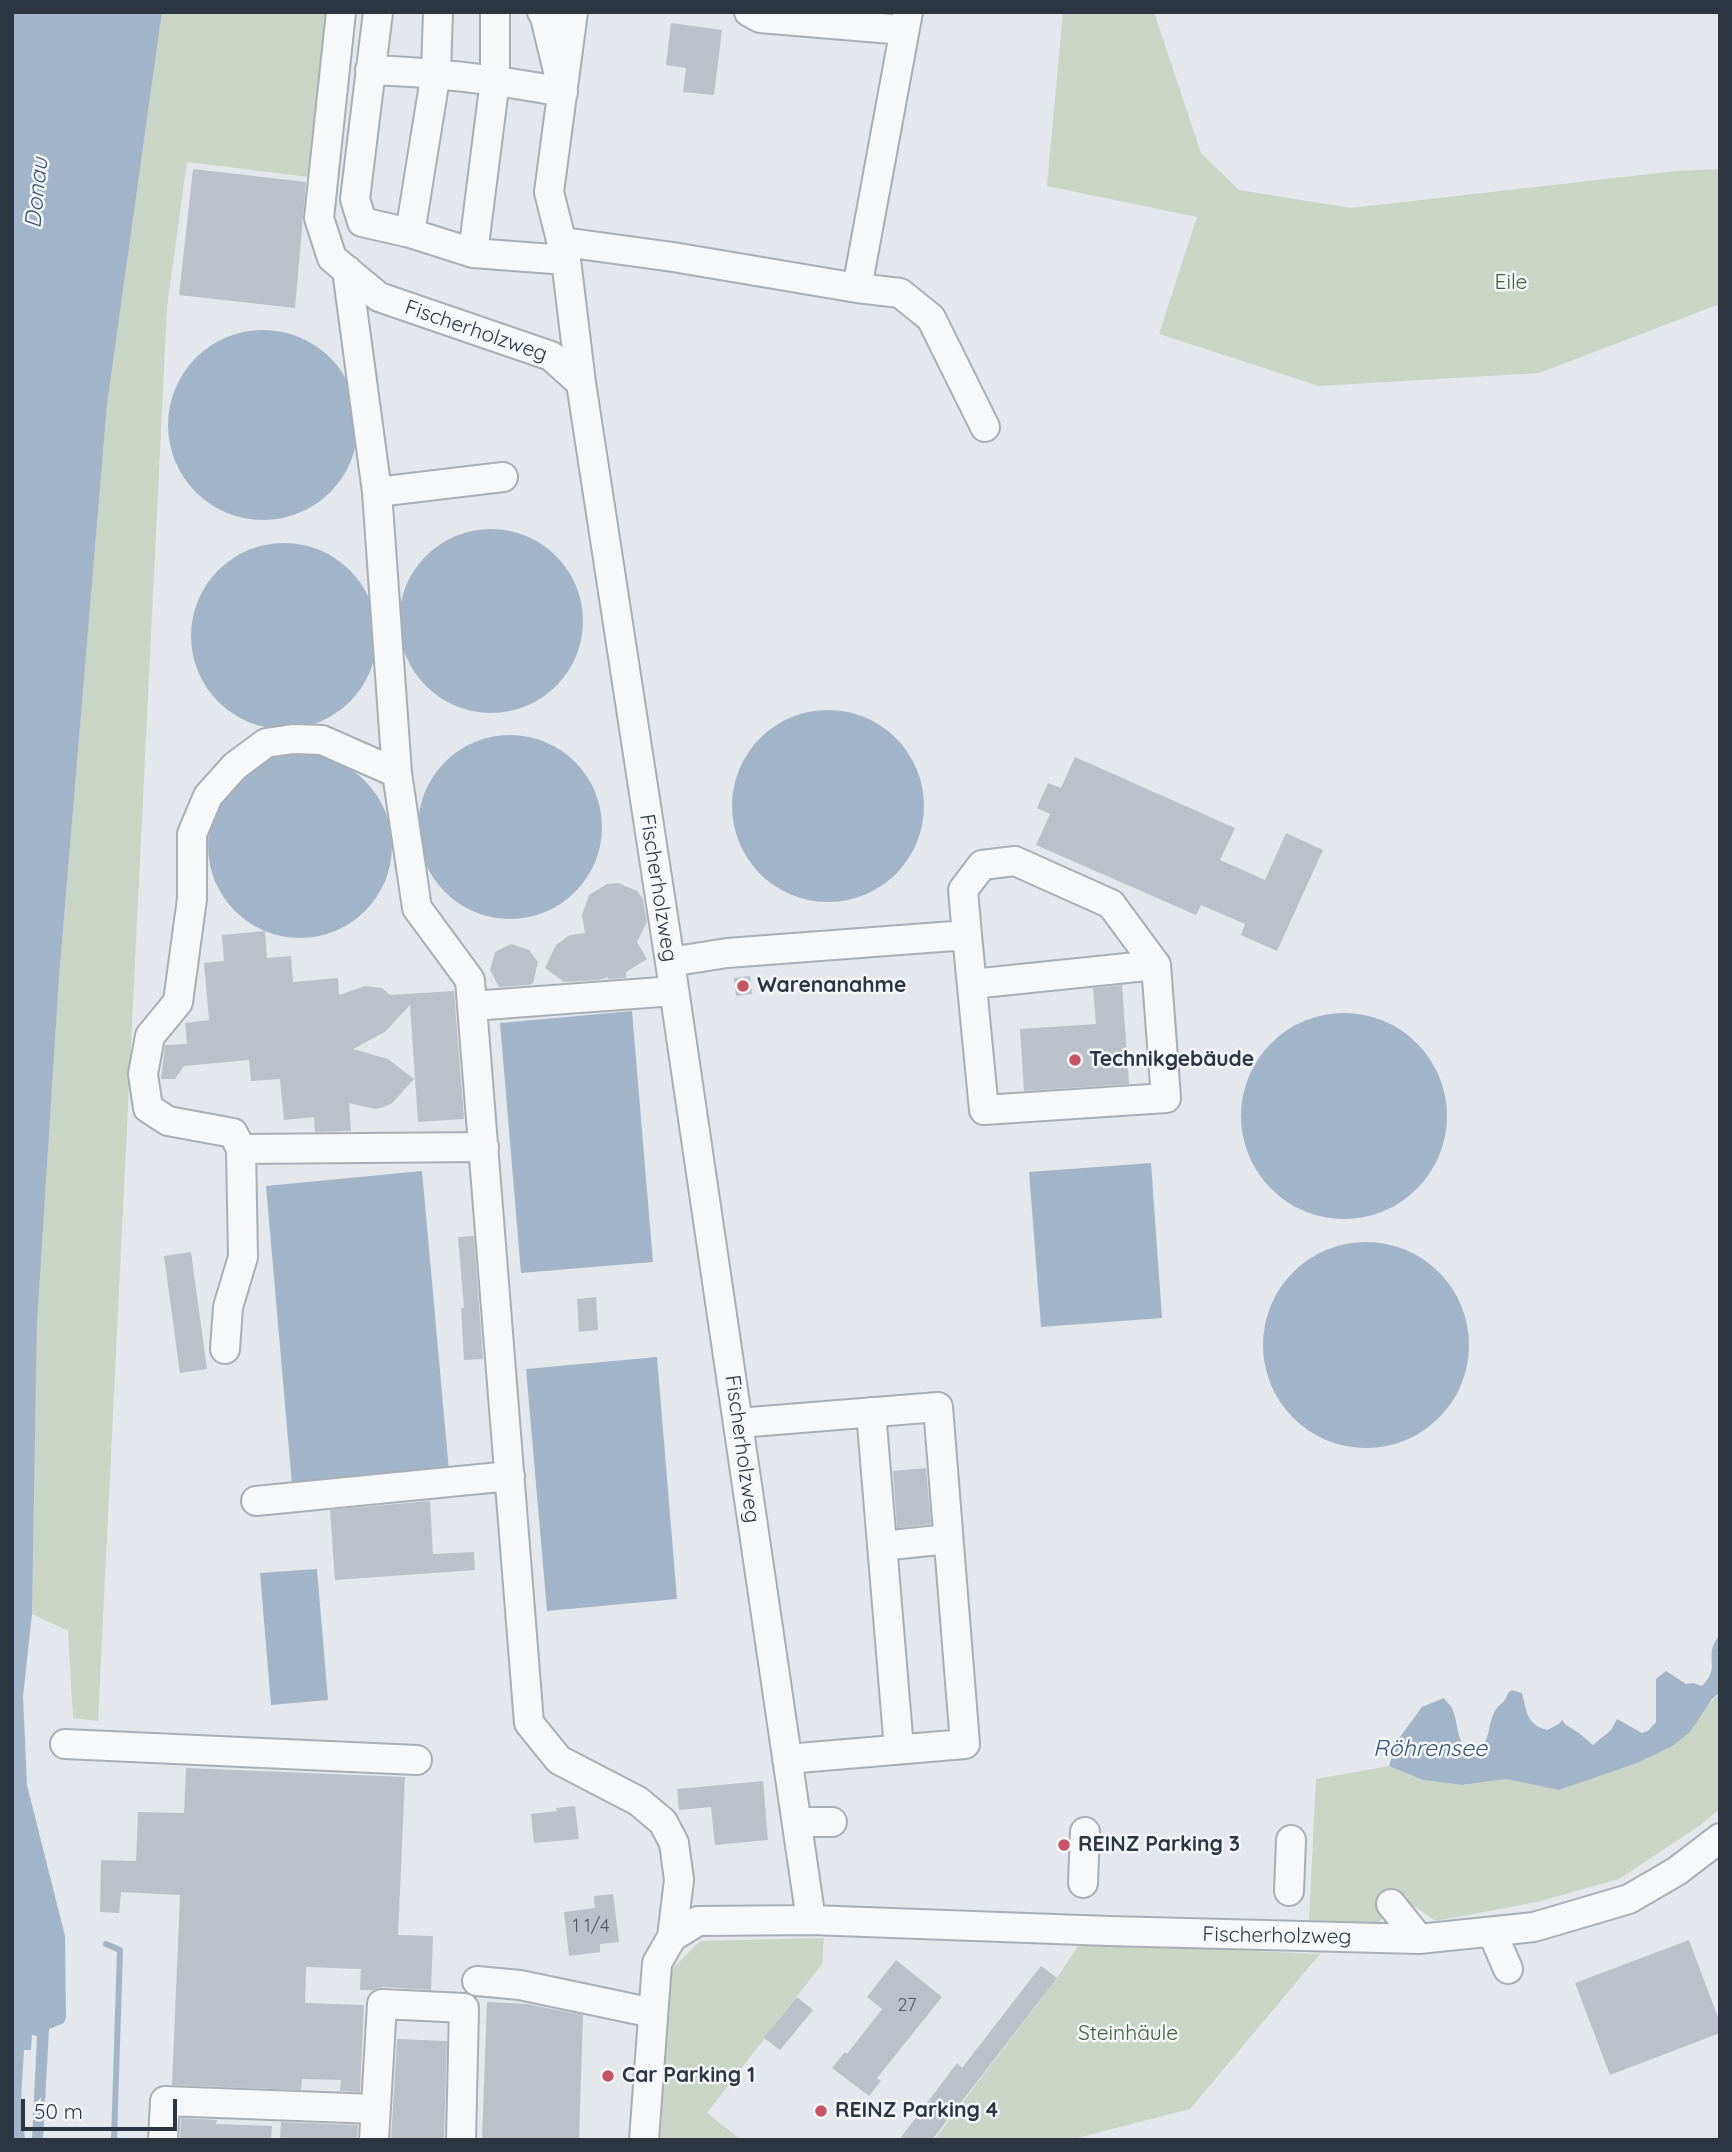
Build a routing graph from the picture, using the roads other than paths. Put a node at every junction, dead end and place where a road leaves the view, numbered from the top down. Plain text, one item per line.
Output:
1 (341, 12) edge
2 (378, 12) edge
3 (438, 12) edge
4 (495, 12) edge
5 (542, 12) edge
6 (573, 12) edge
7 (749, 12) edge
8 (906, 21) edge
9 (370, 69) junction
10 (436, 72) junction
11 (495, 80) junction
12 (563, 92) junction
13 (410, 233) junction
14 (564, 251) junction
15 (473, 253) junction
16 (347, 270) junction
17 (857, 288) junction
18 (581, 383) junction
19 (985, 427) dead end
20 (503, 477) dead end
21 (377, 492) junction
22 (397, 773) junction
23 (967, 935) junction
24 (670, 962) junction
25 (1156, 965) junction
26 (972, 984) junction
27 (674, 991) junction
28 (472, 1006) junction
29 (484, 1147) junction
30 (241, 1149) junction
31 (225, 1349) dead end
32 (871, 1412) junction
33 (738, 1423) junction
34 (510, 1476) junction
35 (256, 1501) dead end
36 (948, 1539) junction
37 (882, 1546) junction
38 (65, 1744) dead end
39 (899, 1749) junction
40 (787, 1759) junction
41 (417, 1760) dead end
42 (797, 1822) junction
43 (832, 1822) dead end
44 (1086, 1832) dead end
45 (1720, 1838) edge
46 (1291, 1840) dead end
47 (1083, 1883) dead end
48 (1289, 1891) dead end
49 (1391, 1905) dead end
50 (811, 1920) junction
51 (1492, 1931) junction
52 (671, 1937) junction
53 (1419, 1939) junction
54 (1508, 1969) dead end
55 (477, 1981) dead end
56 (653, 2013) junction
57 (376, 2109) junction
58 (163, 2140) edge
59 (374, 2140) edge
60 (461, 2140) edge
61 (644, 2140) edge

1 - 16 street, Fischerholzweg
2 - 9 street
3 - 10 street
4 - 11 street
5 - 12 street
6 - 12 street
7 - 8 street
8 - 17 street
9 - 10 street
9 - 13 street
10 - 11 street
10 - 13 street
11 - 12 street
11 - 15 street
12 - 14 street
13 - 15 street
14 - 15 street
14 - 17 street
14 - 18 street
16 - 18 street, Fischerholzweg
16 - 21 street
17 - 19 street
18 - 24 street, Fischerholzweg
20 - 21 street
21 - 22 street
22 - 28 street
22 - 30 street
23 - 24 street
23 - 25 street
23 - 26 street
24 - 27 street, Fischerholzweg
25 - 26 street
25 - 26 street
27 - 28 street
27 - 33 street, Fischerholzweg
28 - 29 street
29 - 30 street
29 - 34 street
30 - 31 street
32 - 33 street
32 - 36 street
32 - 37 street
33 - 40 street, Fischerholzweg
34 - 35 street
34 - 52 street
36 - 37 street
36 - 39 street
37 - 39 street
38 - 41 street
39 - 40 street
40 - 42 street, Fischerholzweg
42 - 43 street
42 - 50 street, Fischerholzweg
44 - 47 street
45 - 51 street, Fischerholzweg
46 - 48 street
49 - 53 street
50 - 52 street, Fischerholzweg
50 - 53 street, Fischerholzweg
51 - 53 street, Fischerholzweg
51 - 54 street
52 - 56 street
55 - 56 street
56 - 61 street
57 - 58 street
57 - 59 street
57 - 60 street

